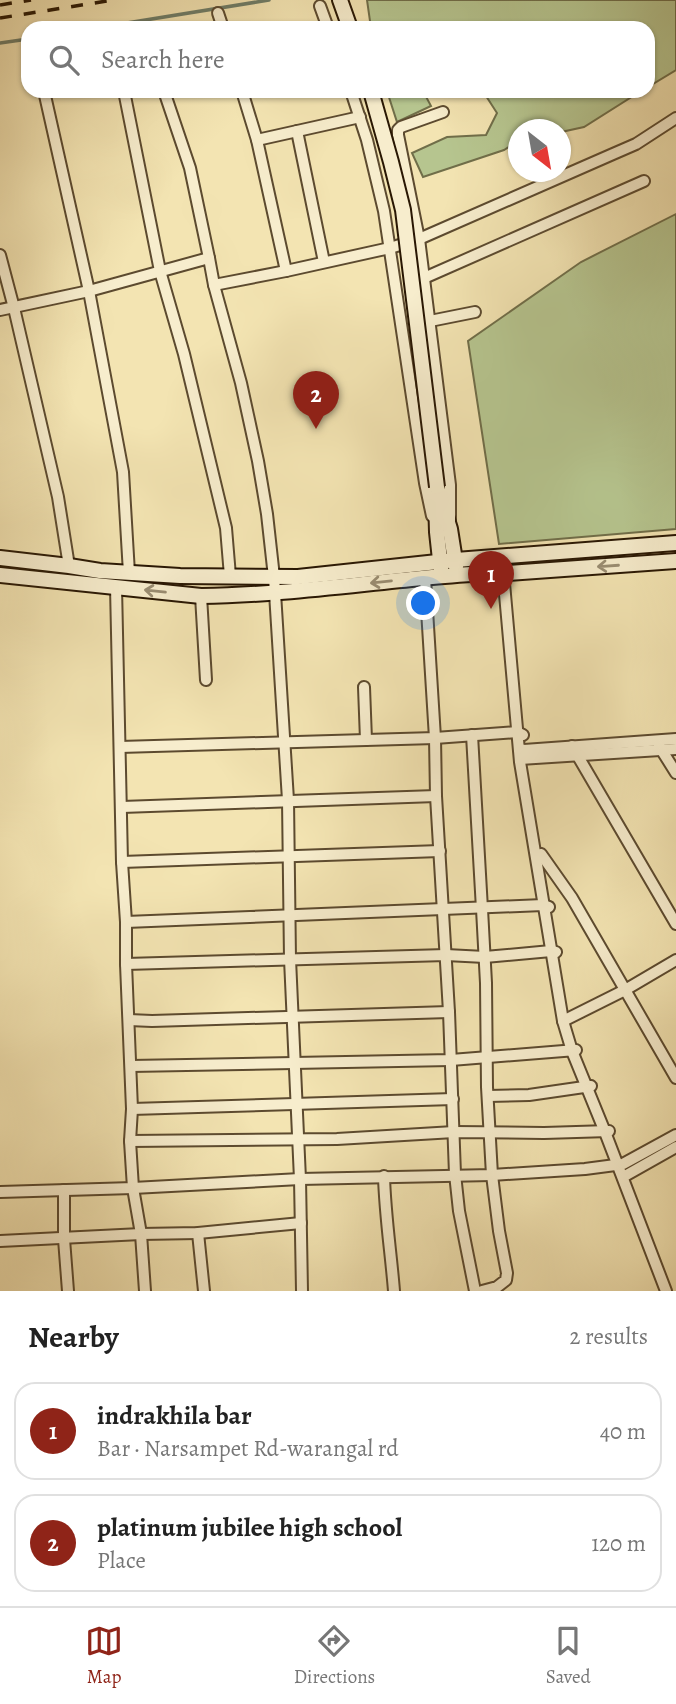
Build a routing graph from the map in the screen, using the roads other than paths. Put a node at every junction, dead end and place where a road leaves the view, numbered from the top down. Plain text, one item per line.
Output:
1 (340, 0) edge
2 (320, 6) dead end
3 (218, 13) dead end
4 (221, 21) edge
5 (325, 21) edge
6 (348, 21) edge
7 (46, 98) edge
8 (125, 98) edge
9 (166, 98) edge
10 (244, 98) edge
11 (353, 98) edge
12 (373, 98) edge
13 (443, 112) dead end
14 (360, 117) junction
15 (676, 118) edge
16 (297, 131) junction
17 (257, 140) junction
18 (644, 181) dead end
19 (419, 239) junction
20 (390, 248) junction
21 (0, 255) edge
22 (209, 258) junction
23 (324, 262) junction
24 (160, 271) junction
25 (286, 271) junction
26 (424, 278) junction
27 (214, 285) junction
28 (89, 291) junction
29 (14, 308) junction
30 (0, 310) edge
31 (475, 312) dead end
32 (430, 321) junction
33 (443, 531) junction
34 (676, 543) edge
35 (0, 558) edge
36 (456, 560) junction
37 (676, 561) edge
38 (69, 566) junction
39 (441, 569) junction
40 (129, 573) junction
41 (506, 573) junction
42 (0, 575) edge
43 (230, 576) junction
44 (458, 576) junction
45 (274, 577) junction
46 (425, 578) junction
47 (116, 587) junction
48 (275, 593) junction
49 (201, 596) junction
50 (206, 680) dead end
51 (364, 687) dead end
52 (520, 734) junction
53 (472, 735) junction
54 (435, 737) junction
55 (676, 739) edge
56 (366, 740) junction
57 (284, 741) junction
58 (659, 745) junction
59 (120, 747) junction
60 (676, 749) edge
61 (575, 750) junction
62 (522, 754) junction
63 (676, 774) edge
64 (436, 796) junction
65 (288, 800) junction
66 (122, 807) junction
67 (440, 851) junction
68 (541, 855) junction
69 (288, 857) junction
70 (122, 862) junction
71 (546, 906) junction
72 (482, 909) junction
73 (443, 910) junction
74 (289, 915) junction
75 (127, 922) junction
76 (676, 924) edge
77 (554, 952) junction
78 (446, 955) junction
79 (485, 957) junction
80 (290, 959) junction
81 (676, 960) edge
82 (126, 964) junction
83 (625, 990) junction
84 (449, 1012) junction
85 (292, 1017) junction
86 (129, 1020) junction
87 (565, 1020) junction
88 (575, 1050) junction
89 (488, 1057) junction
90 (451, 1060) junction
91 (294, 1063) junction
92 (131, 1066) junction
93 (676, 1078) edge
94 (589, 1087) junction
95 (488, 1096) junction
96 (453, 1099) junction
97 (296, 1103) junction
98 (132, 1109) junction
99 (454, 1132) junction
100 (607, 1132) junction
101 (490, 1133) junction
102 (676, 1135) edge
103 (297, 1139) junction
104 (130, 1140) junction
105 (676, 1147) edge
106 (623, 1170) junction
107 (455, 1174) junction
108 (492, 1175) junction
109 (384, 1177) junction
110 (300, 1179) junction
111 (133, 1188) junction
112 (64, 1191) junction
113 (0, 1192) edge
114 (301, 1223) junction
115 (198, 1233) junction
116 (141, 1234) junction
117 (64, 1239) junction
118 (0, 1241) edge
119 (68, 1291) edge
120 (145, 1291) edge
121 (204, 1291) edge
122 (302, 1291) edge
123 (394, 1291) edge
124 (475, 1291) edge
125 (482, 1291) edge
126 (670, 1291) edge

1 - 6 main road
2 - 5 street
3 - 4 street
7 - 28 street
8 - 24 street
9 - 22 street
10 - 17 street
11 - 14 street
12 - 33 main road, bridge
13 - 19 street
14 - 16 street
14 - 20 street
15 - 19 street
16 - 17 street
16 - 23 street
17 - 25 street
18 - 26 street
19 - 20 street
19 - 26 street
20 - 23 street
20 - 33 street
21 - 29 street
22 - 24 street
22 - 27 street
23 - 25 street
24 - 28 street
24 - 43 street
25 - 27 street
26 - 32 street
27 - 45 street
28 - 29 street
28 - 40 street
29 - 30 street
29 - 38 street
31 - 32 street
32 - 33 street
33 - 36 main road
33 - 39 main road
34 - 36 main road
35 - 38 main road
36 - 39 main road
36 - 44 main road
37 -> 41 main road
38 - 40 main road
39 - 44 main road
39 - 45 main road
39 - 46 main road
40 - 43 main road
41 - 44 main road
41 - 52 street
42 - 47 main road
43 - 45 main road
45 - 48 street
46 -> 48 main road
46 - 54 street
49 -> 47 main road
47 - 59 street
48 - 49 main road
48 - 57 street
49 - 50 street
51 - 56 street
52 - 53 street
52 - 62 street
53 - 54 street
53 - 72 street
54 - 56 street
54 - 64 street
55 - 58 street
56 - 57 street
57 - 59 street
57 - 65 street
58 - 60 street
58 - 61 street
58 - 63 street
59 - 66 street
61 - 62 street
61 - 76 street
62 - 68 street
62 - 71 street
64 - 65 street
64 - 67 street
65 - 66 street
65 - 69 street
66 - 70 street
67 - 69 street
67 - 73 street
68 - 71 street
68 - 83 street
69 - 70 street
69 - 74 street
70 - 75 street
71 - 72 street
71 - 77 street
72 - 73 street
72 - 79 street
73 - 74 street
73 - 78 street
74 - 75 street
74 - 80 street
75 - 82 street
77 - 79 street
77 - 87 street
78 - 79 street
78 - 80 street
78 - 84 street
79 - 89 street
80 - 82 street
80 - 85 street
81 - 83 street
82 - 86 street
83 - 87 street
83 - 93 street
84 - 85 street
84 - 90 street
85 - 86 street
85 - 91 street
86 - 92 street
87 - 88 street
88 - 89 street
88 - 94 street
89 - 90 street
89 - 95 street
90 - 91 street
90 - 96 street
91 - 92 street
91 - 97 street
92 - 98 street
94 - 95 street
94 - 100 street
95 - 101 street
96 - 97 street
96 - 99 street
97 - 98 street
97 - 103 street
98 - 104 street
99 - 101 street
99 - 103 street
99 - 107 street
100 - 101 street
100 - 106 street
101 - 108 street
102 - 106 street
103 - 104 street
103 - 110 street
104 - 111 street
105 - 106 street
106 - 108 street
106 - 126 street
107 - 108 street
107 - 109 street
107 - 124 street
108 - 125 street
109 - 110 street
109 - 123 street
110 - 111 street
110 - 114 street
111 - 112 street
111 - 116 street
112 - 113 street
112 - 117 street
114 - 115 street
114 - 122 street
115 - 116 street
115 - 121 street
116 - 117 street
116 - 120 street
117 - 118 street
117 - 119 street

